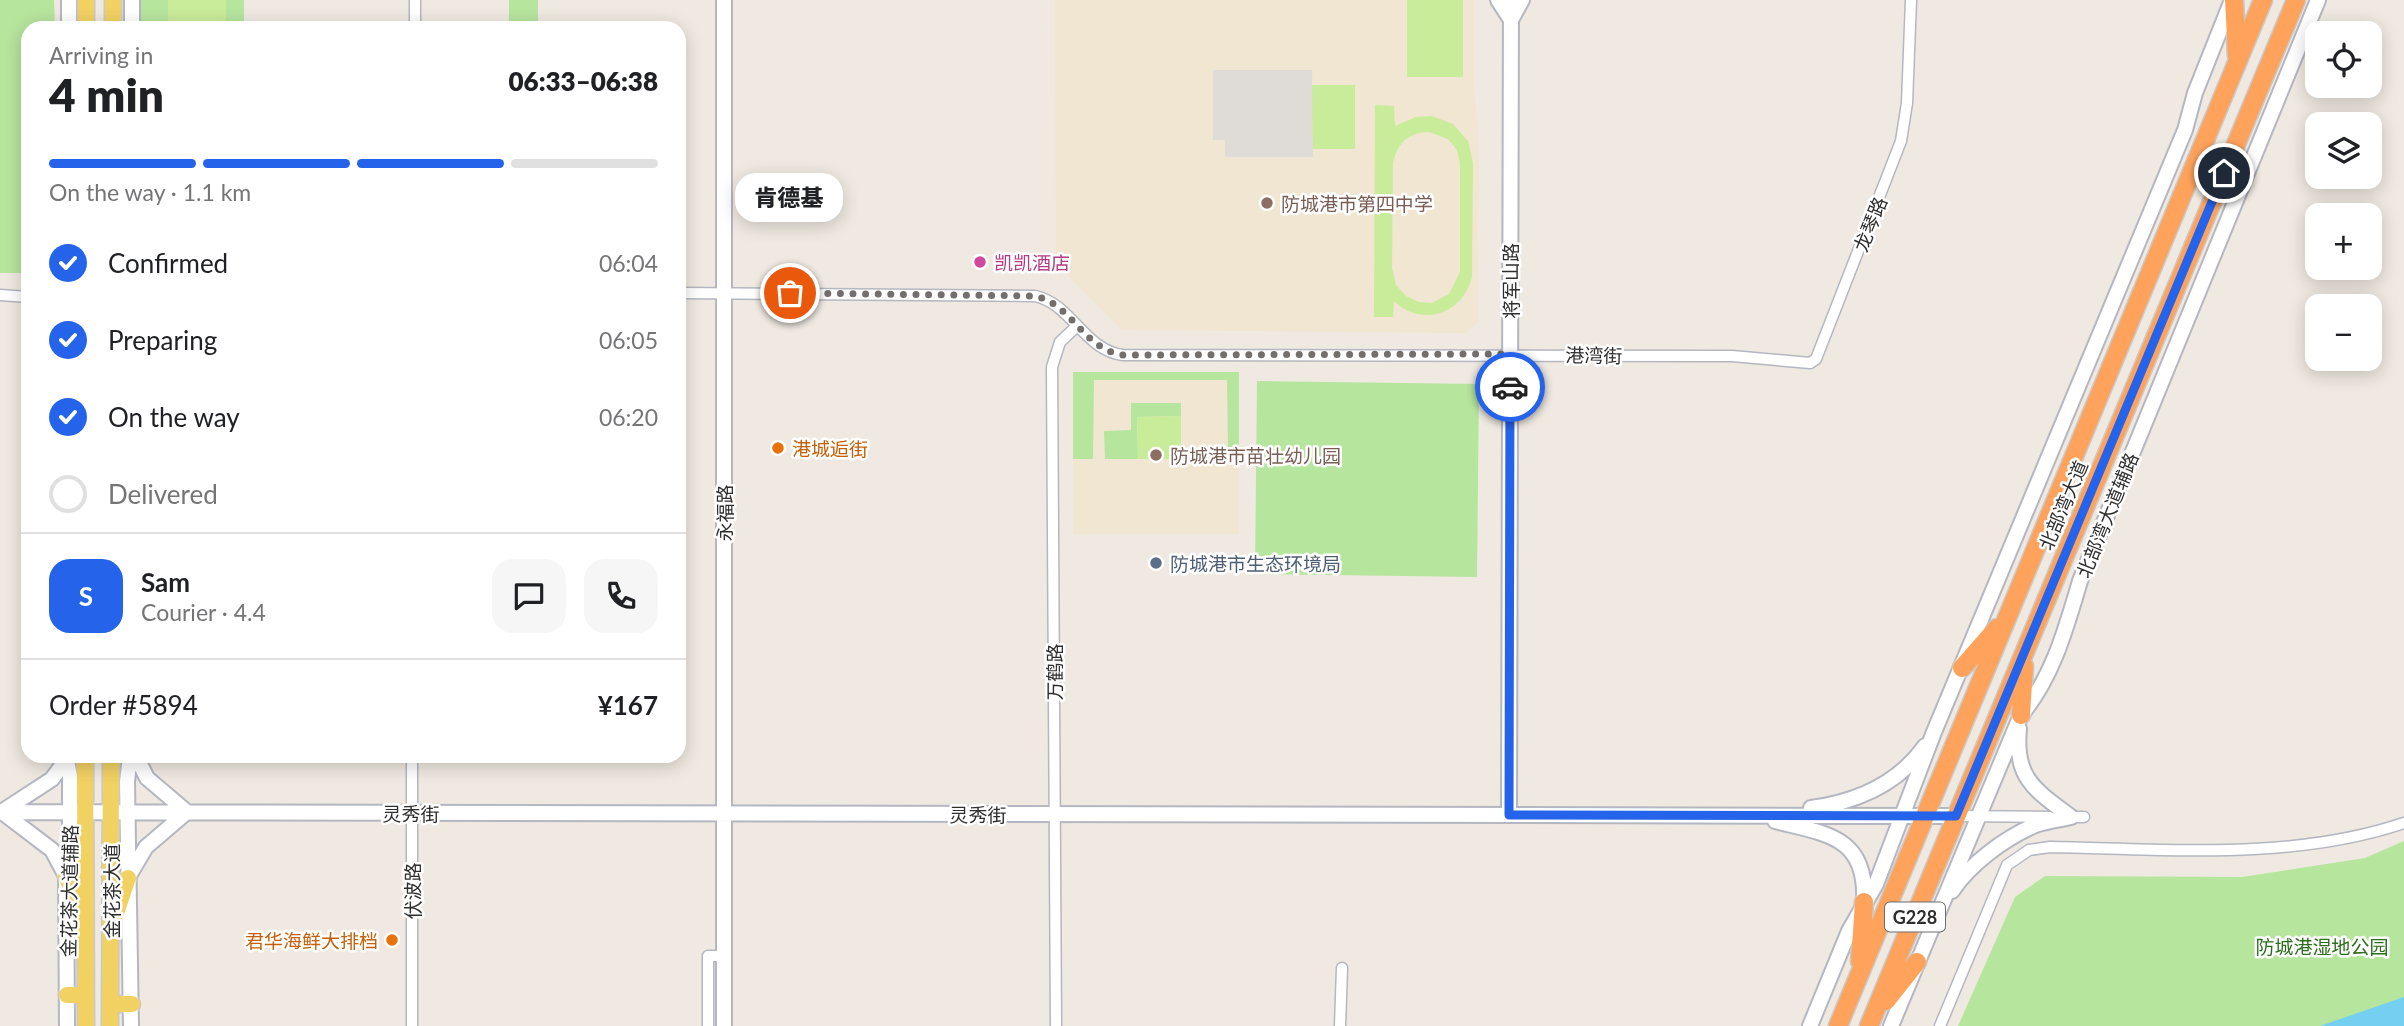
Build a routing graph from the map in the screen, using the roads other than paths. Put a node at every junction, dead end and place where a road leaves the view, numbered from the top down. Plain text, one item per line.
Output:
1 (69, 0) edge
2 (86, 0) edge
3 (113, 0) edge
4 (132, 0) edge
5 (415, 0) edge
6 (724, 0) edge
7 (1498, 0) edge
8 (1511, 0) edge
9 (1522, 0) edge
10 (1911, 0) edge
11 (2233, 0) edge
12 (2263, 0) edge
13 (2296, 0) edge
14 (2318, 0) edge
15 (1511, 20) junction
16 (69, 21) edge
17 (86, 21) edge
18 (113, 21) edge
19 (132, 21) edge
20 (415, 21) edge
21 (2238, 60) junction
22 (686, 293) edge
23 (724, 293) junction
24 (21, 294) edge
25 (0, 295) edge
26 (1076, 326) junction
27 (1510, 354) junction
28 (1732, 356) joint
29 (2008, 614) junction
30 (2025, 652) junction
31 (1962, 668) junction
32 (2021, 715) junction
33 (1934, 732) junction
34 (63, 763) edge
35 (68, 763) edge
36 (84, 763) edge
37 (112, 763) edge
38 (129, 763) edge
39 (140, 763) edge
40 (412, 763) edge
41 (1, 812) edge
42 (78, 812) junction
43 (119, 812) junction
44 (187, 812) junction
45 (412, 813) junction
46 (724, 813) junction
47 (1055, 814) junction
48 (1509, 815) junction
49 (1754, 816) junction
50 (1903, 816) junction
51 (1925, 816) junction
52 (1956, 816) junction
53 (1979, 816) junction
54 (2078, 817) junction
55 (2404, 823) edge
56 (66, 876) junction
57 (128, 878) junction
58 (1864, 902) junction
59 (1938, 912) junction
60 (86, 919) junction
61 (111, 928) junction
62 (724, 956) junction
63 (1917, 962) junction
64 (1342, 968) dead end
65 (1859, 975) junction
66 (67, 995) junction
67 (86, 995) junction
68 (110, 1004) junction
69 (132, 1004) junction
70 (1871, 1022) edge
71 (67, 1026) edge
72 (86, 1026) edge
73 (110, 1026) edge
74 (131, 1026) edge
75 (412, 1026) edge
76 (708, 1026) edge
77 (724, 1026) edge
78 (1056, 1026) edge
79 (1340, 1026) edge
80 (1810, 1026) edge
81 (1838, 1026) edge
82 (1891, 1026) edge
83 (1940, 1026) edge

1 - 16 main road
2 - 17 main road
3 - 18 main road
4 - 19 main road
5 - 20 street
6 - 23 main road, 永福路
7 - 15 main road
8 - 15 main road, 将军山路
9 - 15 main road
10 - 28 street, 龙琴路
11 - 21 highway
11 - 31 main road
12 - 21 highway, 北部湾大道 / G228
13 - 30 highway, 北部湾大道 / G228
14 - 32 main road, 北部湾大道辅路
15 - 27 main road, 将军山路
21 - 29 highway, 北部湾大道 / G228
22 - 23 street, 港湾街
23 - 26 street, 港湾街
23 - 46 main road, 永福路
24 - 25 street
26 - 27 street, 港湾街
26 - 47 street, 万鹤路
27 - 28 street, 港湾街
27 - 48 main road, 将军山路
29 - 31 highway
29 - 51 highway, 北部湾大道 / G228
30 - 32 highway
30 - 52 highway, 北部湾大道 / G228
31 - 33 main road
32 - 53 main road, 北部湾大道辅路
32 - 54 main road
33 - 49 main road
33 - 50 main road
34 - 41 main road
35 - 42 main road, 金花茶大道辅路
36 - 42 main road, 金花茶大道
37 - 43 main road, 金花茶大道
38 - 43 main road
39 - 44 main road
40 - 45 street, 伏波路
41 - 42 main road, 灵秀街
41 - 56 main road
42 - 43 main road, 灵秀街
42 - 56 main road, 金花茶大道辅路
42 - 60 main road, 金花茶大道
43 - 44 main road, 灵秀街
43 - 57 main road
43 - 61 main road, 金花茶大道
44 - 45 main road, 灵秀街
44 - 57 main road
45 - 46 main road, 灵秀街
45 - 75 street, 伏波路
46 - 47 main road, 灵秀街
46 - 62 main road, 永福路
47 - 48 main road, 灵秀街
47 - 78 street, 万鹤路
48 - 49 main road, 灵秀街
49 - 50 main road, 灵秀街
49 - 58 main road
50 - 51 main road, 灵秀街
50 - 58 main road
51 - 52 main road, 灵秀街
51 - 65 highway, 北部湾大道 / G228
52 - 53 street
52 - 70 highway, 北部湾大道 / G228
53 - 54 street
53 - 59 main road, 北部湾大道辅路
54 - 59 main road
55 - 83 street
56 - 60 main road
56 - 66 main road, 金花茶大道辅路
57 - 61 main road
57 - 69 main road
58 - 65 highway
58 - 80 main road
59 - 63 main road, 北部湾大道辅路
60 - 67 main road, 金花茶大道
61 - 68 main road, 金花茶大道
62 - 76 street
62 - 77 main road, 永福路
63 - 70 highway
63 - 82 main road, 北部湾大道辅路
64 - 79 street
65 - 81 highway, 北部湾大道 / G228
66 - 67 main road
66 - 71 main road, 金花茶大道辅路
67 - 72 main road, 金花茶大道
68 - 69 main road
68 - 73 main road, 金花茶大道
69 - 74 main road

